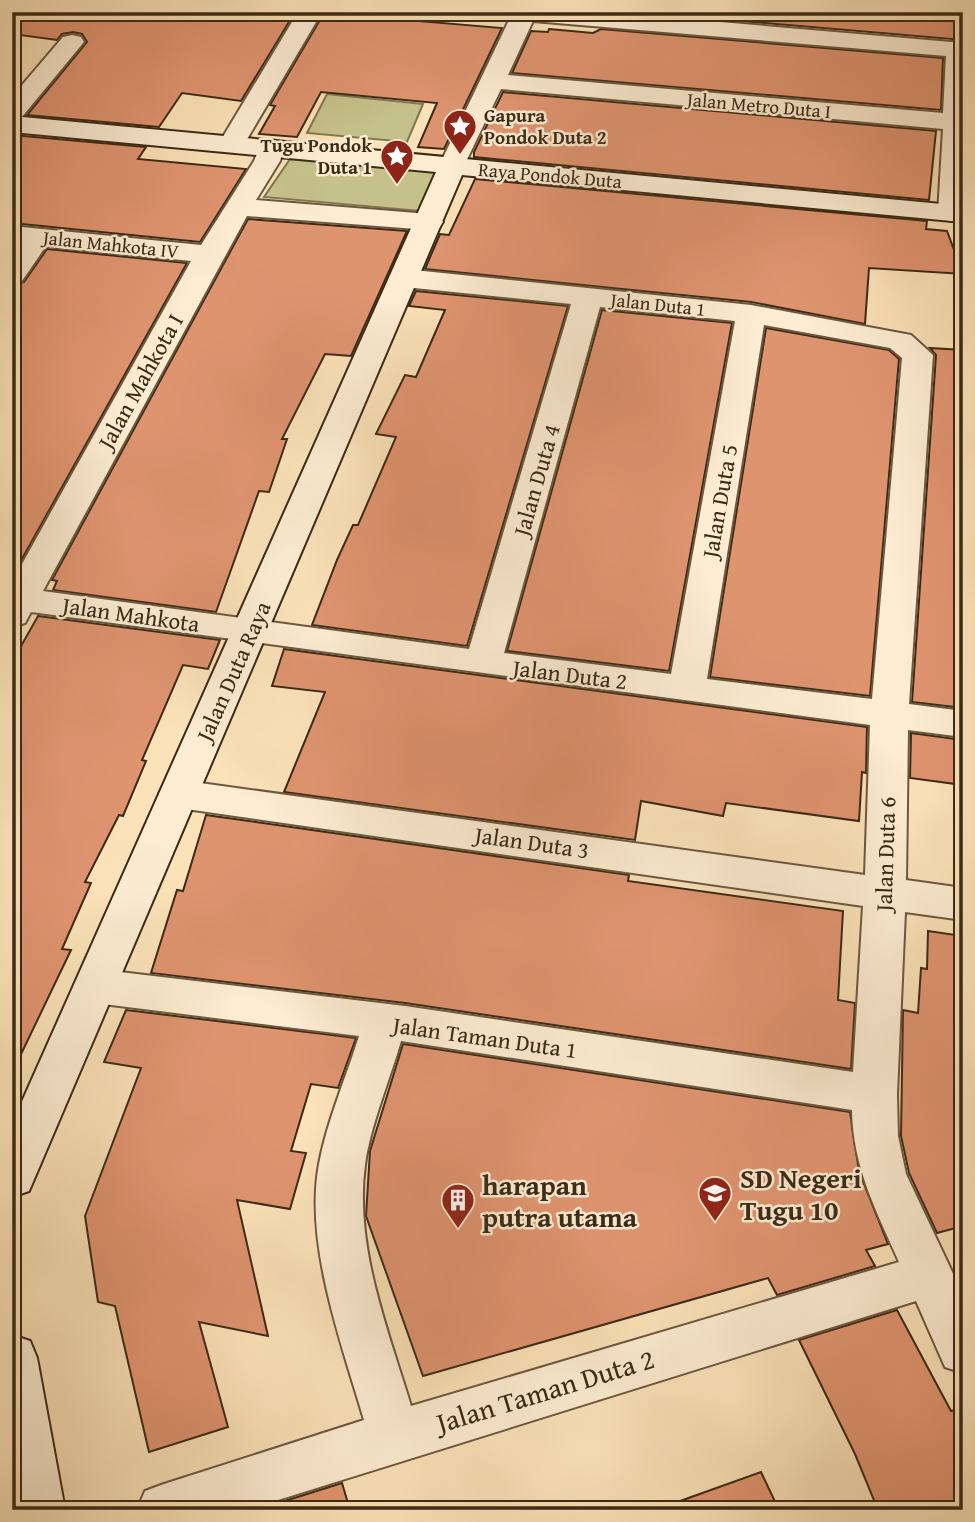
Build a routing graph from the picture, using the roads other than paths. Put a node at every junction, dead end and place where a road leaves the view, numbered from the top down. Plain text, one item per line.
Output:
1 (310, 12) edge
2 (516, 12) edge
3 (524, 13) edge
4 (687, 19) edge
5 (72, 42) dead end
6 (961, 50) edge
7 (491, 81) junction
8 (12, 113) edge
9 (956, 122) junction
10 (12, 124) edge
11 (231, 145) junction
12 (271, 148) junction
13 (452, 166) junction
14 (239, 207) junction
15 (957, 213) edge
16 (429, 222) junction
17 (25, 236) edge
18 (209, 254) junction
19 (12, 275) edge
20 (404, 278) junction
21 (588, 296) junction
22 (751, 314) junction
23 (908, 345) joint
24 (15, 604) edge
25 (251, 630) junction
26 (483, 663) junction
27 (687, 688) junction
28 (889, 715) junction
29 (963, 724) edge
30 (179, 794) junction
31 (885, 890) junction
32 (963, 904) edge
33 (95, 986) junction
34 (385, 1022) junction
35 (874, 1094) junction
36 (12, 1177) edge
37 (928, 1275) junction
38 (963, 1350) edge
39 (12, 1358) edge
40 (394, 1436) junction
41 (38, 1510) edge
42 (164, 1510) edge

1 - 11 street
2 - 3 street
3 - 4 street
3 - 7 street, Jalan Duta Raya
4 - 6 street
5 - 8 street
6 - 9 street
7 - 9 street, Jalan Metro Duta I
7 - 13 street, Jalan Duta Raya
9 - 15 street
10 - 11 street, Raya Pondok Duta
11 - 12 street, Raya Pondok Duta
12 - 13 street, Raya Pondok Duta
12 - 14 street, Jalan Mahkota I
13 - 15 street, Raya Pondok Duta
13 - 16 street, Jalan Duta Raya
14 - 16 street
14 - 18 street, Jalan Mahkota I
16 - 20 street, Jalan Duta Raya
17 - 18 street, Jalan Mahkota IV
17 - 19 street
18 - 24 street, Jalan Mahkota I
20 - 21 street, Jalan Duta 1
20 - 25 street, Jalan Duta Raya
21 - 22 street, Jalan Duta 1
21 - 26 street, Jalan Duta 4
22 - 23 street, Jalan Duta 1
22 - 27 street, Jalan Duta 5
23 - 28 street, Jalan Duta 6
24 - 25 street, Jalan Mahkota
25 - 26 street, Jalan Duta 2
25 - 30 street, Jalan Duta Raya
26 - 27 street, Jalan Duta 2
27 - 28 street, Jalan Duta 2
28 - 29 street, Jalan Duta 2
28 - 31 street, Jalan Duta 6
30 - 31 street, Jalan Duta 3
30 - 33 street, Jalan Duta Raya
31 - 32 street, Jalan Duta 3
31 - 35 street, Jalan Duta 6
33 - 34 street, Jalan Taman Duta 1
33 - 36 street, Jalan Duta Raya
34 - 35 street, Jalan Taman Duta 1
34 - 40 street
35 - 37 street, Jalan Duta 6
37 - 38 street, Jalan Duta 6
37 - 40 street, Jalan Taman Duta 2
39 - 41 street
40 - 42 street, Jalan Taman Duta 2

